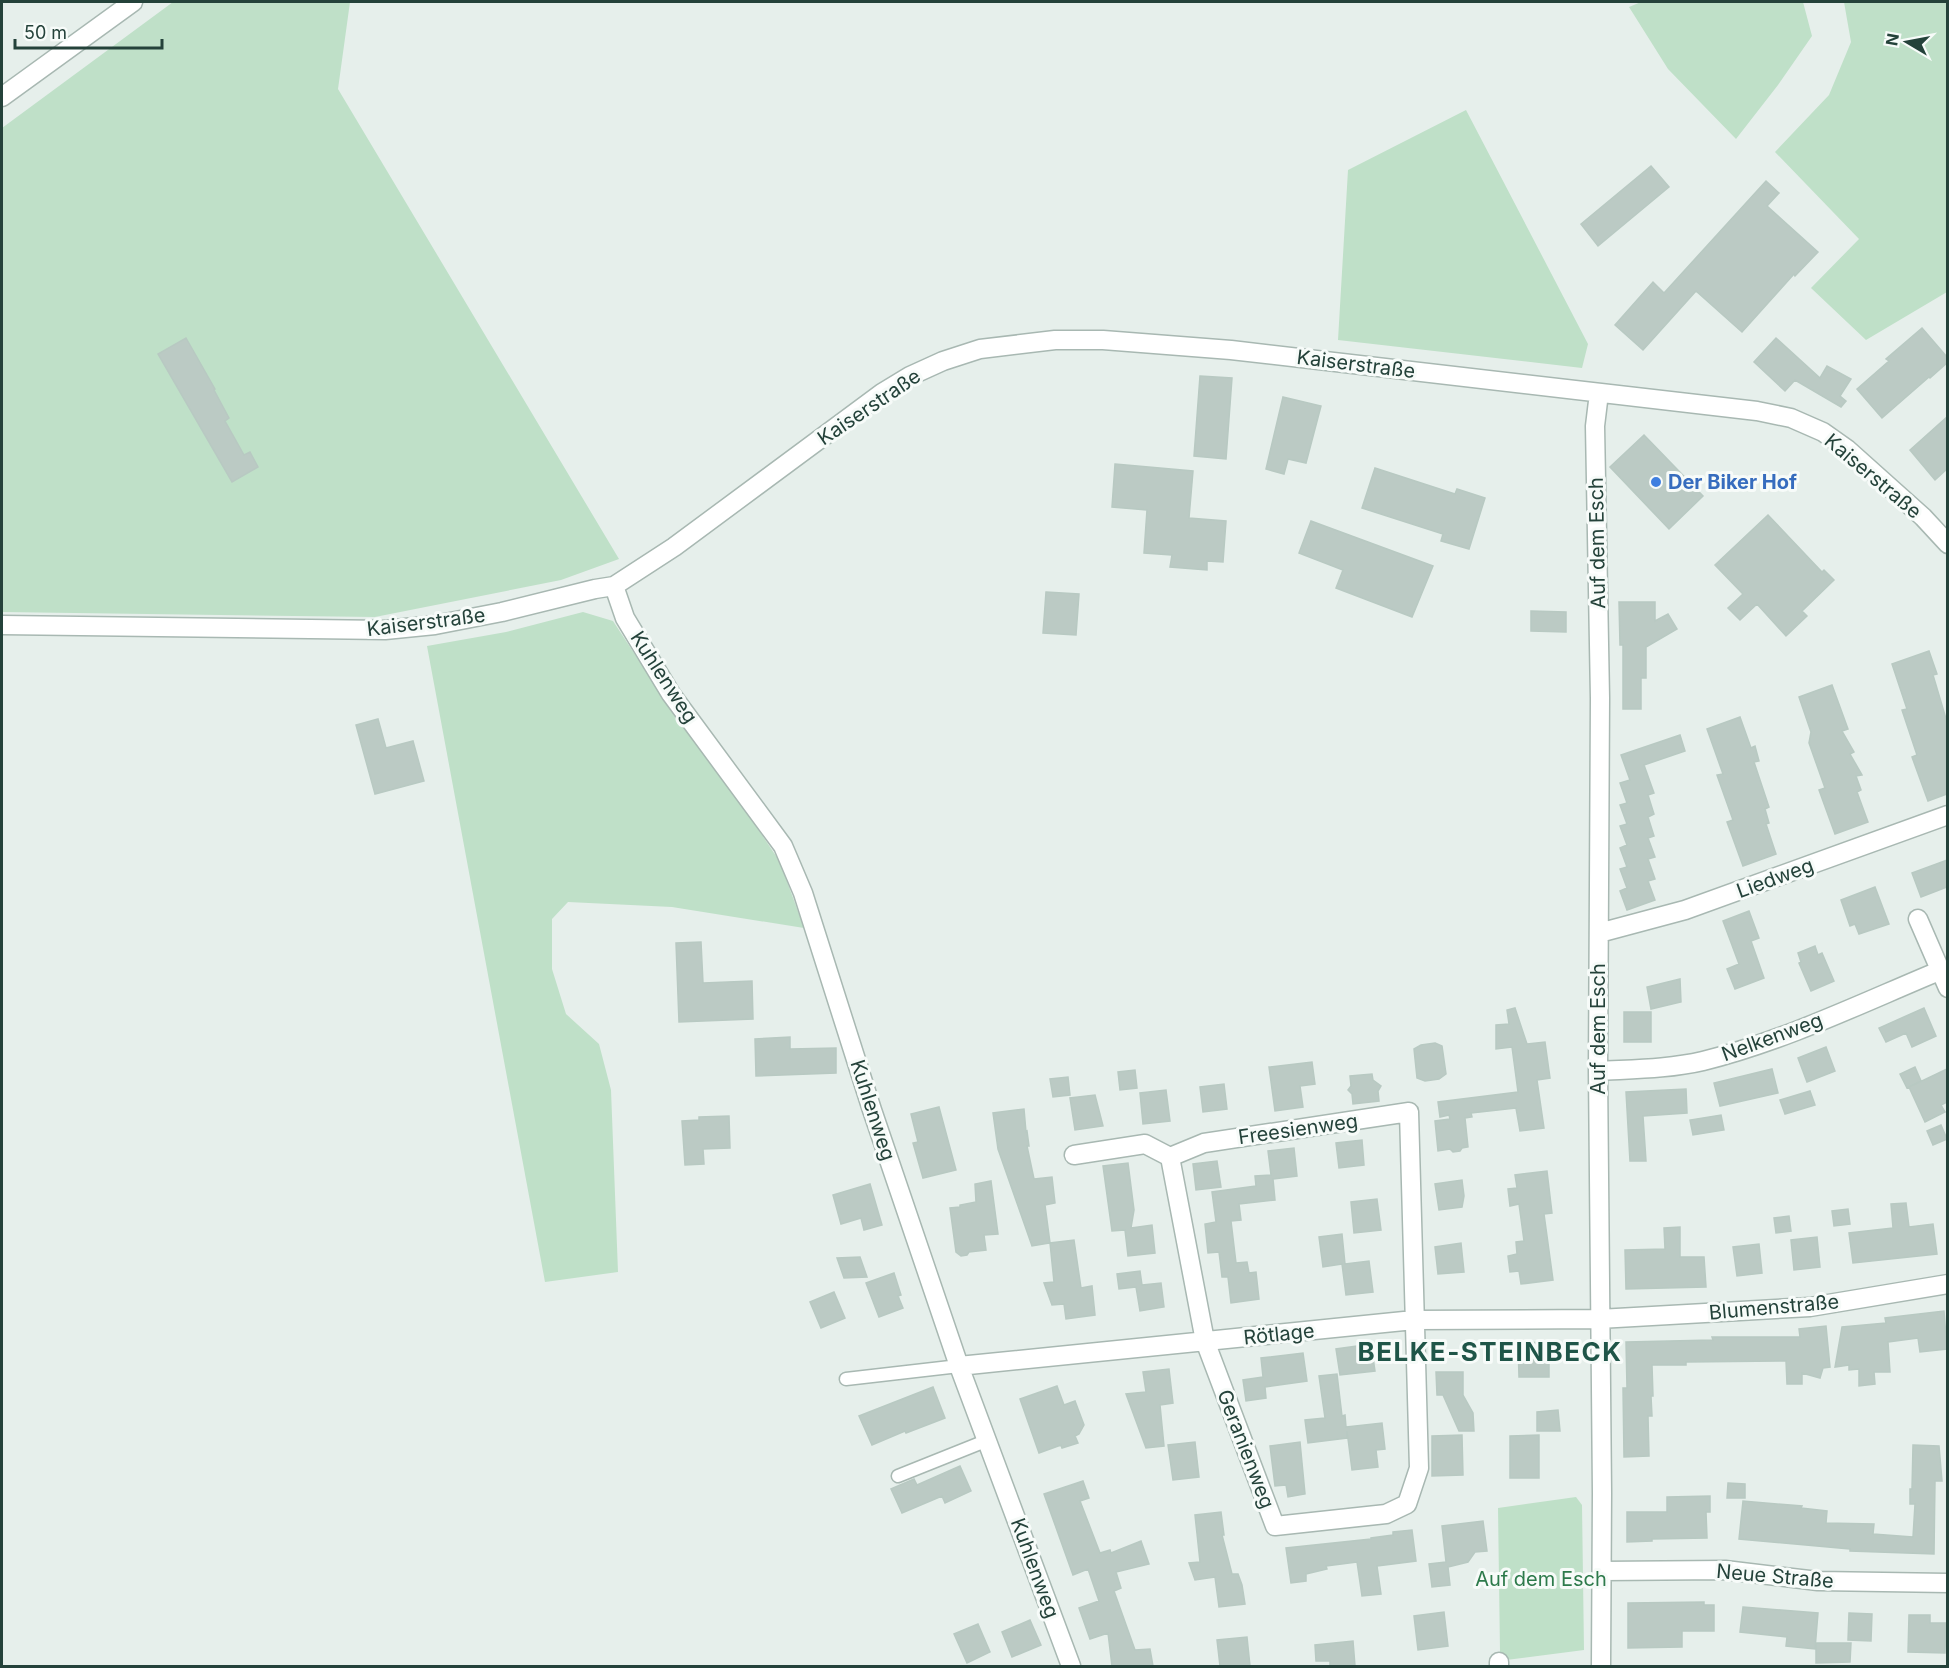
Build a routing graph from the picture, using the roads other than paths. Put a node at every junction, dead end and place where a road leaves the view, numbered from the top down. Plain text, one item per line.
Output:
1 (134, 2) edge
2 (2, 97) edge
3 (1599, 393) junction
4 (1947, 544) edge
5 (614, 586) junction
6 (2, 625) edge
7 (1947, 815) edge
8 (1918, 919) dead end
9 (1599, 933) junction
10 (1939, 971) junction
11 (1947, 988) edge
12 (1598, 1071) junction
13 (1074, 1155) dead end
14 (1170, 1157) junction
15 (1947, 1284) edge
16 (1599, 1319) junction
17 (1414, 1320) junction
18 (1205, 1341) junction
19 (959, 1366) junction
20 (846, 1379) dead end
21 (988, 1440) junction
22 (898, 1476) dead end
23 (1602, 1571) junction
24 (1947, 1583) edge
25 (1071, 1666) edge
26 (1601, 1666) edge

1 - 2 street
3 - 4 street, Kaiserstraße
3 - 5 street, Kaiserstraße
3 - 9 street, Auf dem Esch
5 - 6 street, Kaiserstraße
5 - 19 street, Kuhlenweg
7 - 9 street, Liedweg
8 - 10 street
9 - 12 street, Auf dem Esch
10 - 11 street
10 - 12 street, Nelkenweg
12 - 16 street, Auf dem Esch
13 - 14 street
14 - 17 street, Freesienweg
14 - 18 street
15 - 16 street, Blumenstraße
16 - 17 street, Rötlage
16 - 23 street, Auf dem Esch
17 - 18 street, Rötlage
17 - 18 street, Geranienweg
18 - 19 street, Rötlage
19 - 20 lane
19 - 21 street, Kuhlenweg
21 - 22 lane
21 - 25 street, Kuhlenweg
23 - 24 street, Neue Straße
23 - 26 street, Auf dem Esch

